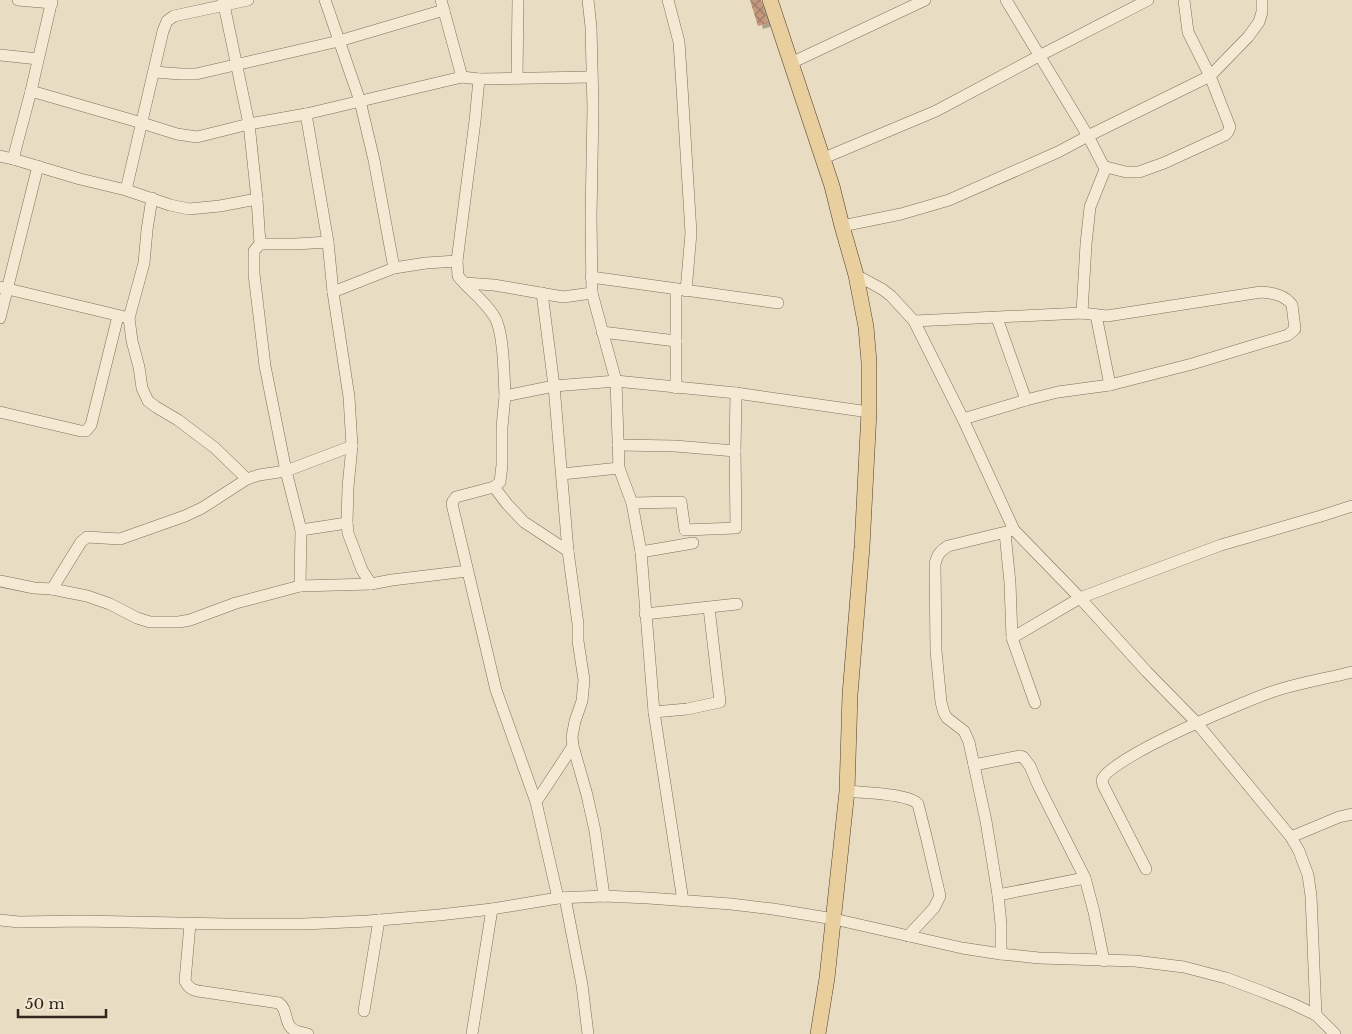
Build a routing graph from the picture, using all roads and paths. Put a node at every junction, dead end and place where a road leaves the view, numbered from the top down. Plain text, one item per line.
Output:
1 (18, 0) edge
2 (248, 0) edge
3 (326, 0) edge
4 (518, 0) edge
5 (588, 0) edge
6 (668, 0) edge
7 (770, 0) edge
8 (926, 0) edge
9 (1006, 0) edge
10 (1148, 0) edge
11 (1184, 0) edge
12 (1262, 0) edge
13 (52, 2) edge
14 (223, 2) edge
15 (442, 5) edge
16 (339, 41) junction
17 (0, 55) edge
18 (1039, 56) junction
19 (38, 59) junction
20 (791, 63) junction
21 (236, 64) junction
22 (154, 72) junction
23 (1210, 76) junction
24 (592, 77) junction
25 (462, 78) junction
26 (517, 78) junction
27 (479, 79) junction
28 (31, 92) junction
29 (360, 101) junction
30 (306, 114) junction
31 (142, 123) junction
32 (249, 124) junction
33 (1088, 136) junction
34 (0, 156) edge
35 (824, 158) junction
36 (13, 159) junction
37 (38, 166) junction
38 (1106, 167) junction
39 (126, 190) junction
40 (152, 198) junction
41 (257, 199) junction
42 (842, 226) junction
43 (328, 242) junction
44 (260, 244) junction
45 (457, 261) junction
46 (394, 268) junction
47 (856, 275) junction
48 (591, 277) junction
49 (465, 283) junction
50 (4, 288) edge
51 (681, 290) junction
52 (333, 292) junction
53 (542, 293) junction
54 (592, 293) junction
55 (778, 303) dead end
56 (1082, 313) junction
57 (1096, 316) junction
58 (123, 317) junction
59 (0, 318) edge
60 (997, 318) junction
61 (914, 321) junction
62 (602, 332) junction
63 (676, 341) junction
64 (616, 381) junction
65 (1110, 385) junction
66 (554, 386) junction
67 (676, 388) junction
68 (736, 393) junction
69 (505, 396) junction
70 (1026, 400) junction
71 (0, 412) edge
72 (869, 412) junction
73 (963, 419) junction
74 (618, 445) junction
75 (352, 446) junction
76 (735, 451) junction
77 (619, 468) junction
78 (286, 470) junction
79 (562, 474) junction
80 (247, 479) junction
81 (494, 487) junction
82 (632, 503) junction
83 (1352, 506) edge
84 (346, 523) junction
85 (302, 530) junction
86 (1009, 532) junction
87 (693, 543) dead end
88 (568, 551) junction
89 (641, 552) junction
90 (467, 571) junction
91 (0, 581) edge
92 (371, 584) junction
93 (300, 586) junction
94 (52, 589) junction
95 (1080, 598) junction
96 (737, 604) dead end
97 (709, 608) junction
98 (645, 614) junction
99 (1012, 638) junction
100 (1352, 672) edge
101 (1035, 703) dead end
102 (654, 712) junction
103 (1196, 722) junction
104 (573, 746) junction
105 (974, 765) junction
106 (847, 791) junction
107 (536, 802) junction
108 (1352, 814) edge
109 (1291, 837) junction
110 (1146, 869) dead end
111 (1085, 878) junction
112 (998, 895) junction
113 (604, 896) junction
114 (562, 898) junction
115 (682, 901) junction
116 (492, 909) junction
117 (834, 919) junction
118 (0, 920) edge
119 (379, 920) junction
120 (190, 924) junction
121 (908, 936) junction
122 (1001, 954) junction
123 (1104, 960) junction
124 (364, 1011) dead end
125 (1316, 1015) junction
126 (308, 1034) edge
127 (472, 1034) edge
128 (588, 1034) edge
129 (818, 1034) edge
130 (1335, 1034) edge

1 - 13 street
2 - 14 street
3 - 16 street
4 - 26 street
5 - 24 street
6 - 51 street
7 - 20 main road
8 - 20 street
9 - 18 street
10 - 18 street
11 - 23 street
12 - 23 street
13 - 19 street
14 - 21 street
14 - 22 street
15 - 16 street
15 - 25 street
16 - 21 street
16 - 29 street
17 - 19 street
18 - 33 street
18 - 35 street
19 - 28 street
20 - 35 main road
21 - 22 street
21 - 32 street
22 - 31 street
23 - 33 street
23 - 38 street
24 - 26 street
24 - 48 street
25 - 27 street
25 - 29 street
26 - 27 street
27 - 45 street
28 - 31 street
28 - 36 street
29 - 30 street
29 - 46 street
30 - 32 street
30 - 43 street
31 - 32 street
31 - 39 street
32 - 41 street
33 - 38 street
33 - 42 street
34 - 36 street
35 - 42 main road
36 - 37 street
37 - 39 street
37 - 50 street
38 - 56 street
39 - 40 street
40 - 41 street
40 - 58 street
41 - 44 street
42 - 47 main road
43 - 44 street
43 - 52 street
44 - 78 street
45 - 46 street
45 - 49 street
46 - 52 street
47 - 61 street
47 - 72 main road
48 - 51 street
48 - 54 street
49 - 53 street
49 - 69 street
50 - 58 street
50 - 59 street
51 - 55 street
51 - 63 street
52 - 75 street
53 - 54 street
53 - 66 street
54 - 62 street
56 - 57 street
56 - 60 street
57 - 65 street
57 - 65 street
58 - 71 street
58 - 80 street
60 - 61 street
60 - 70 street
61 - 73 street
62 - 63 street
62 - 64 street
63 - 67 street
64 - 66 street
64 - 67 street
64 - 74 street
65 - 70 street
66 - 69 street
66 - 79 street
67 - 68 street
68 - 72 street
68 - 76 street
69 - 81 street
70 - 73 street
72 - 106 main road
73 - 86 street
74 - 76 street
74 - 77 street
75 - 78 street
75 - 84 street
76 - 82 street
77 - 79 street
77 - 82 street
78 - 80 street
78 - 85 street
79 - 88 street
80 - 94 street
81 - 88 street
81 - 90 street
82 - 89 street
83 - 95 street
84 - 85 street
84 - 92 street
85 - 93 street
86 - 95 street
86 - 99 street
86 - 105 street
87 - 89 street
88 - 104 street
89 - 98 street
90 - 92 street
90 - 107 street
91 - 94 street
92 - 93 street
93 - 94 street
95 - 99 street
95 - 103 street
96 - 97 street
97 - 98 street
97 - 102 street
98 - 102 street
99 - 101 street
100 - 103 street
102 - 115 street
103 - 109 street
103 - 110 street
104 - 107 street
104 - 113 street
105 - 111 street
105 - 112 street
106 - 117 main road
106 - 121 street
107 - 114 street
108 - 109 street
109 - 125 street
111 - 112 street
111 - 123 street
112 - 122 street
113 - 114 street
113 - 115 street
114 - 116 street
114 - 128 street
115 - 117 street
116 - 119 street
116 - 127 street
117 - 121 street
117 - 129 main road
118 - 120 street
119 - 120 street
119 - 124 street
120 - 126 street
121 - 122 street
122 - 123 street
123 - 125 street
125 - 130 street

